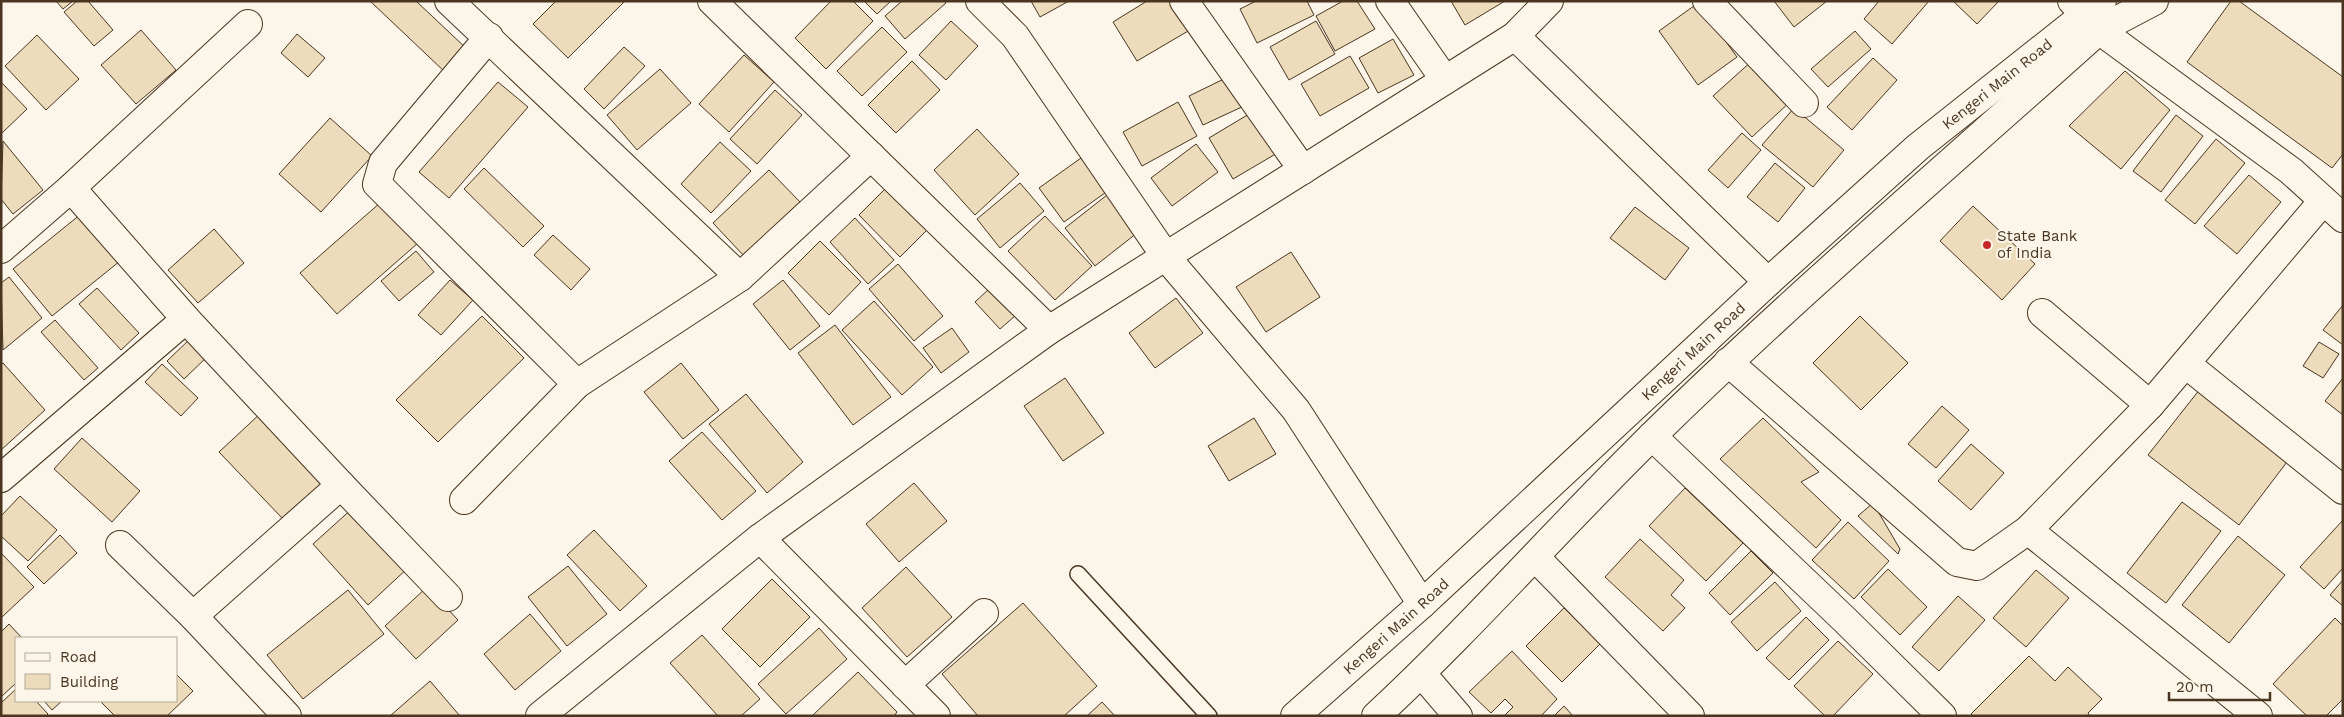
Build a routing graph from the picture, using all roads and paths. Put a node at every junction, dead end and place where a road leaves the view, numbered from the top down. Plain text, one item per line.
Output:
1 (449, 1) edge
2 (712, 1) edge
3 (980, 1) edge
4 (1184, 1) edge
5 (1390, 1) edge
6 (1549, 1) edge
7 (1707, 1) edge
8 (2154, 1) edge
9 (2089, 12) edge
10 (248, 24) dead end
11 (1515, 36) junction
12 (489, 37) junction
13 (1445, 80) junction
14 (1804, 103) dead end
15 (870, 156) junction
16 (1303, 170) junction
17 (71, 188) junction
18 (2333, 210) edge
19 (1, 249) edge
20 (1166, 257) junction
21 (740, 277) junction
22 (1768, 282) junction
23 (2042, 313) dead end
24 (186, 319) junction
25 (1049, 330) junction
26 (1728, 362) junction
27 (2186, 364) junction
28 (577, 384) junction
29 (2150, 405) junction
30 (1652, 436) junction
31 (1, 478) edge
32 (341, 485) junction
33 (2343, 490) edge
34 (464, 500) dead end
35 (2028, 530) junction
36 (760, 538) junction
37 (120, 545) dead end
38 (1535, 557) junction
39 (1078, 574) dead end
40 (448, 596) dead end
41 (1422, 604) junction
42 (984, 613) dead end
43 (193, 616) junction
44 (1422, 674) junction
45 (905, 685) junction
46 (287, 716) edge
47 (540, 716) edge
48 (936, 716) edge
49 (1209, 716) edge
50 (1296, 716) edge
51 (1376, 716) edge
52 (1458, 716) edge
53 (1690, 716) edge
54 (1942, 716) edge
55 (2258, 716) edge

1 - 12 street
2 - 15 street
3 - 20 street
4 - 16 street
5 - 13 street
6 - 11 street
7 - 14 street
8 - 9 street, Kengeri Main Road
9 - 18 street
9 - 22 street, Kengeri Main Road
9 - 26 street, Kengeri Main Road
10 - 17 street
11 - 13 street
11 - 22 street
12 - 21 street
12 - 28 street
13 - 16 street
15 - 21 street
15 - 25 street
16 - 20 street
17 - 19 street
17 - 24 street
18 - 27 street
20 - 25 street
20 - 41 street
21 - 28 street
22 - 41 street, Kengeri Main Road
23 - 29 street
24 - 31 street
24 - 32 street
25 - 36 street
26 - 30 street, Kengeri Main Road
26 - 35 street
27 - 29 street
27 - 33 street
28 - 34 street
29 - 35 street
30 - 38 street, Kengeri Main Road
30 - 54 street
32 - 40 street
32 - 43 street
35 - 55 street
36 - 45 street
36 - 47 street
37 - 43 street
38 - 44 street, Kengeri Main Road
38 - 53 street
39 - 49 lane
41 - 50 street, Kengeri Main Road
42 - 45 street
43 - 46 street
44 - 51 street, Kengeri Main Road
44 - 52 street
45 - 48 street

